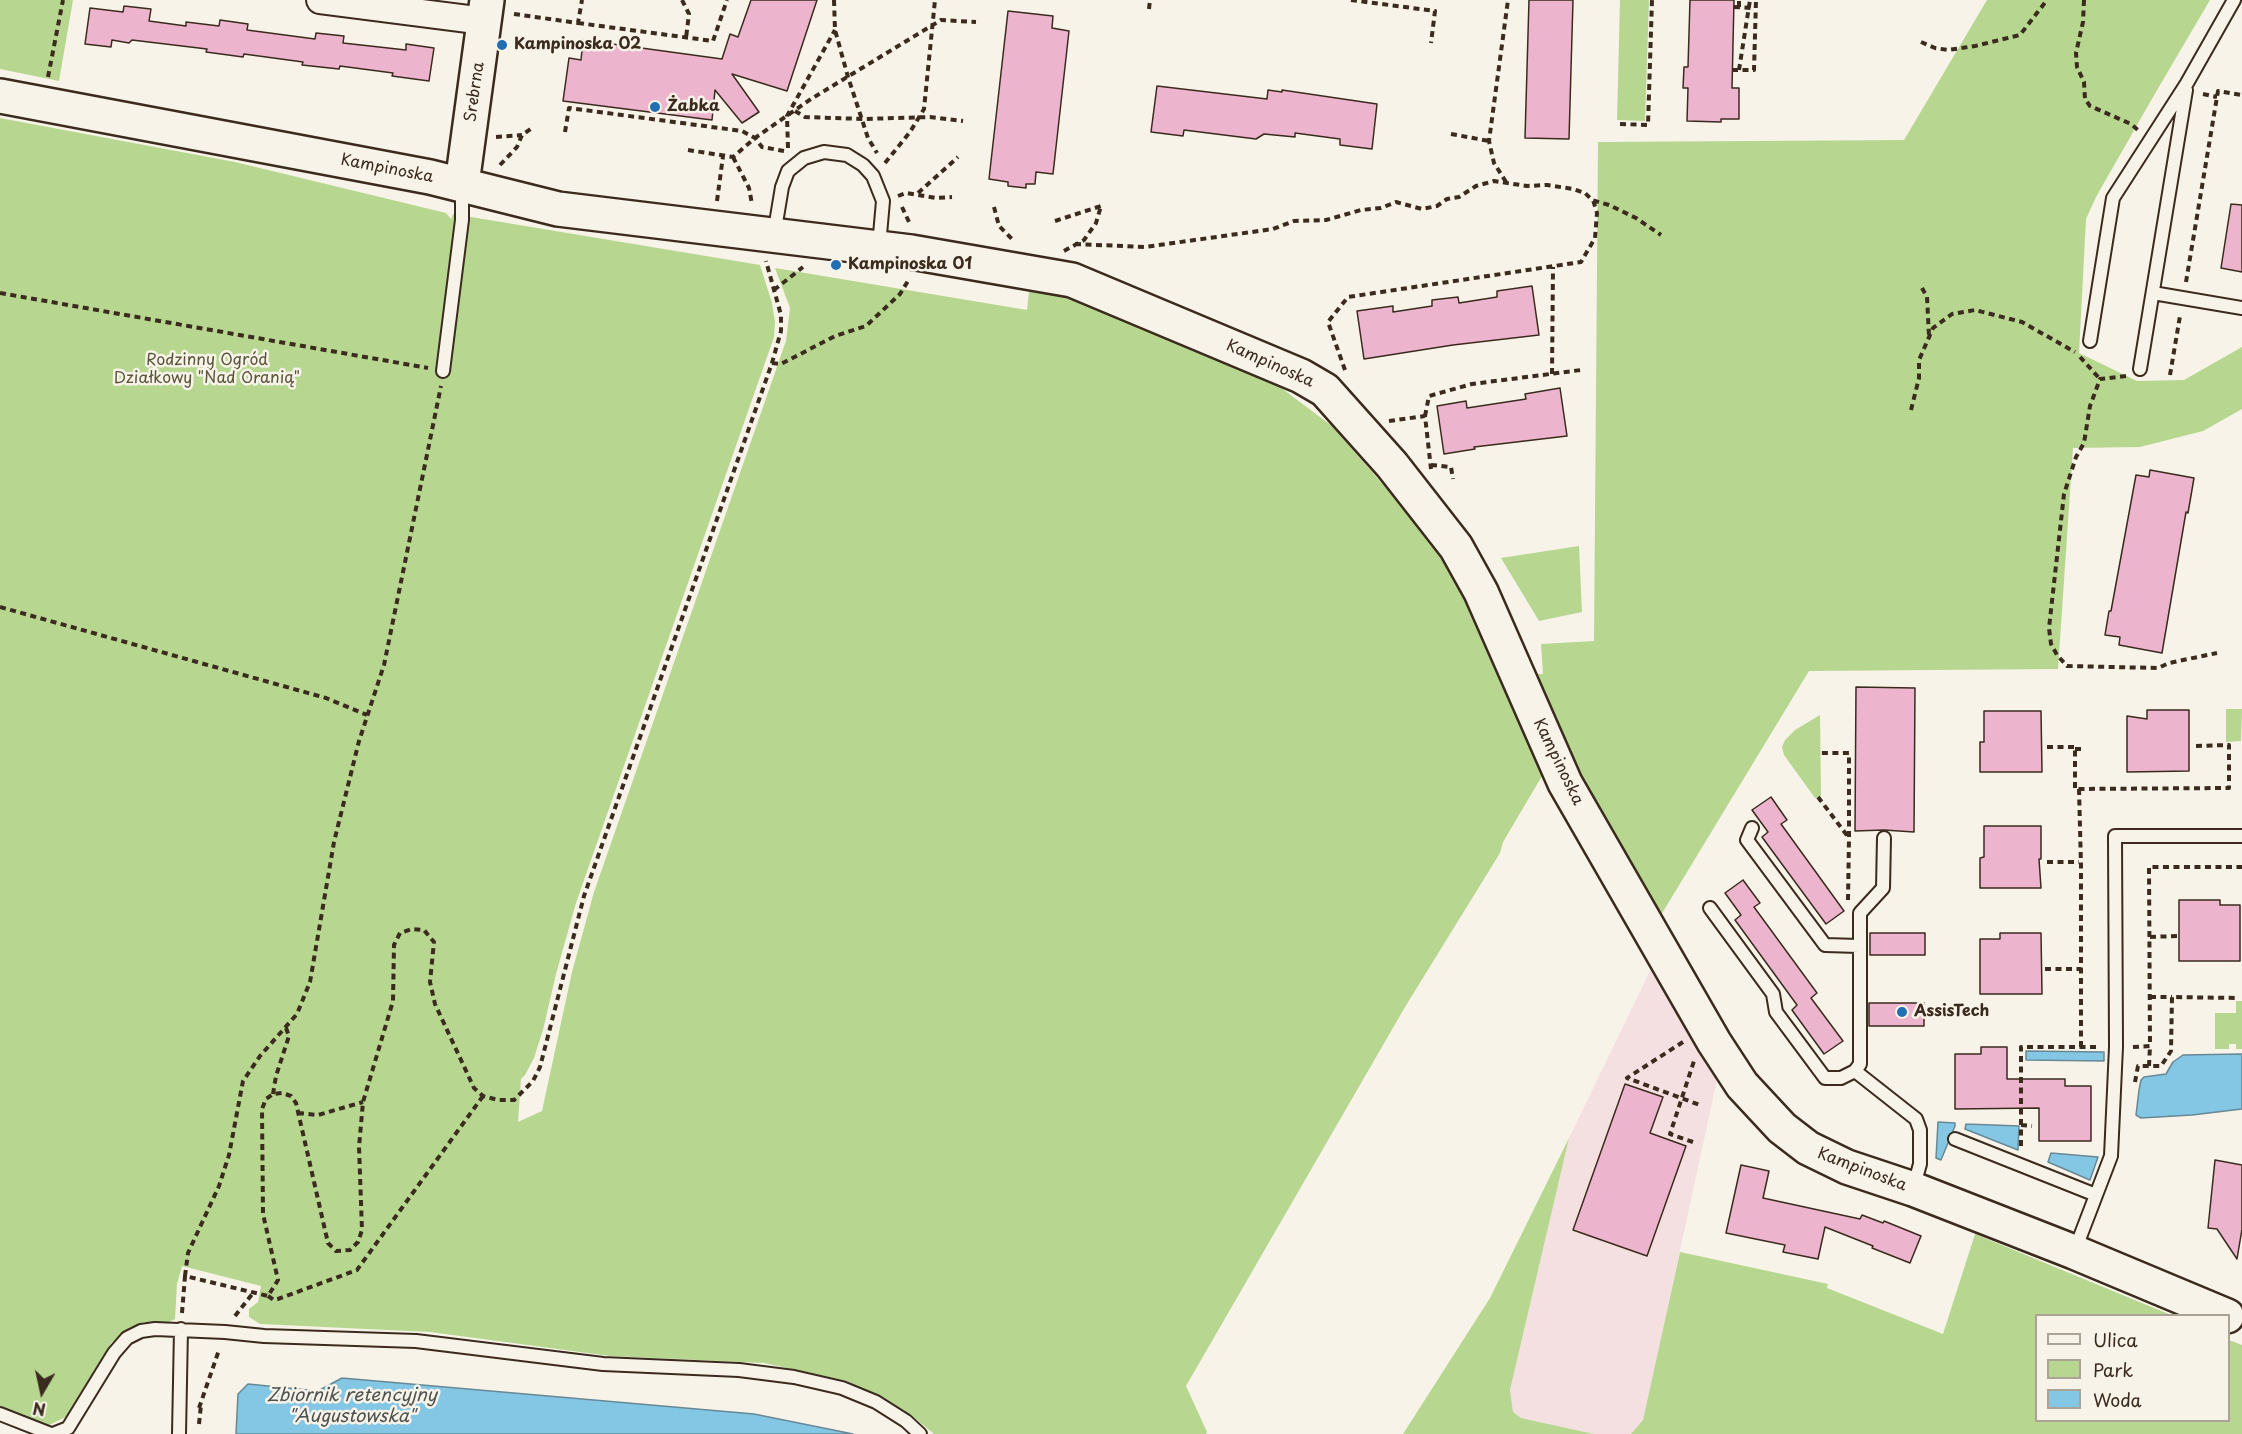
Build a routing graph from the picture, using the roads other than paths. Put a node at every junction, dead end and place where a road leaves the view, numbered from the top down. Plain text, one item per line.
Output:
1 (320, 0) edge
2 (2234, 0) edge
3 (493, 12) edge
4 (2187, 83) junction
5 (0, 96) edge
6 (475, 188) junction
7 (766, 235) junction
8 (879, 248) junction
9 (2153, 293) junction
10 (2242, 308) edge
11 (2090, 340) dead end
12 (2140, 369) road end
13 (443, 371) road end
14 (1752, 828) dead end
15 (2242, 836) edge
16 (1884, 838) dead end
17 (1710, 908) dead end
18 (1859, 946) junction
19 (1855, 1071) junction
20 (1955, 1139) dead end
21 (1913, 1189) junction
22 (2096, 1196) junction
23 (2074, 1252) junction
24 (2223, 1314) edge
25 (181, 1329) junction
26 (0, 1414) edge
27 (52, 1434) edge
28 (179, 1434) edge
29 (920, 1434) edge

1 - 3 street
2 - 4 lane
3 - 6 street, Srebrna
4 - 9 lane
4 - 11 lane
5 - 6 street, Kampinoska
6 - 7 street, Kampinoska
6 - 13 lane
7 - 8 street, Kampinoska
7 - 8 lane
8 - 21 street, Kampinoska
9 - 10 lane
9 - 12 lane
14 - 18 lane
15 - 22 lane
16 - 18 lane
17 - 19 lane
18 - 19 lane
19 - 21 lane
20 - 22 lane
21 - 23 street, Kampinoska
22 - 23 lane
23 - 24 street, Kampinoska
25 - 27 lane
25 - 28 lane
25 - 29 lane
26 - 27 lane

